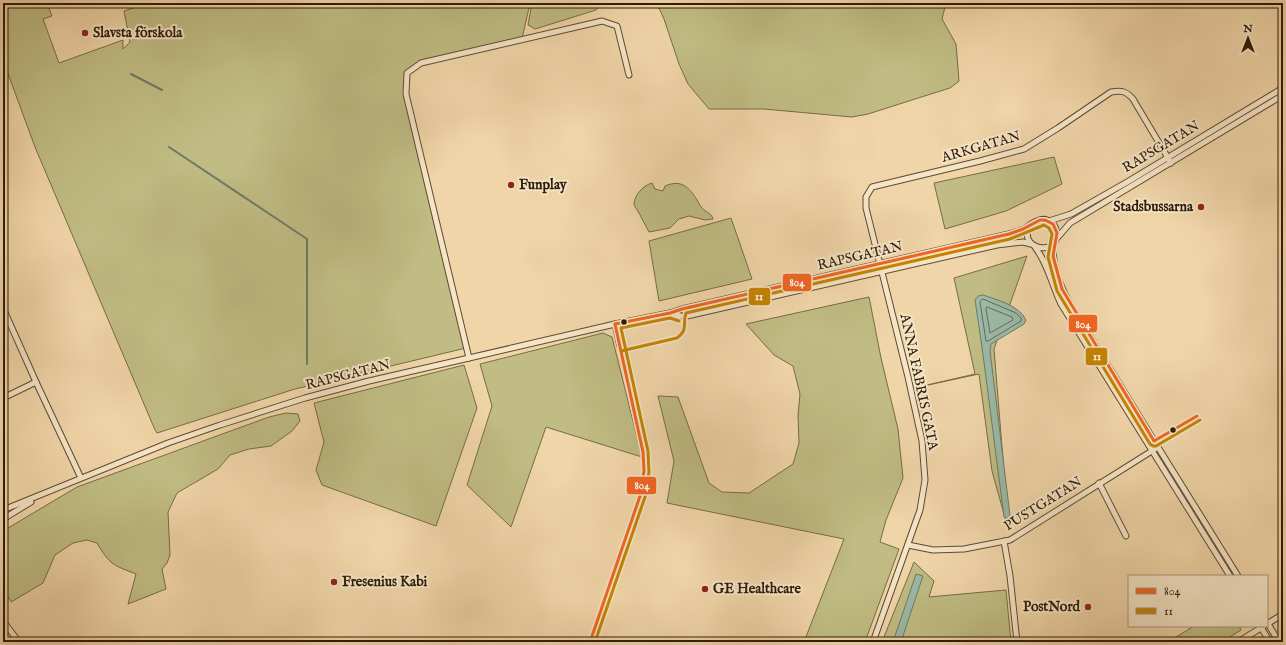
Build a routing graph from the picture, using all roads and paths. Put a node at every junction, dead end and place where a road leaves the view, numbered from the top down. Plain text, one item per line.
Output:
1 (630, 75) dead end
2 (1283, 88) edge
3 (1283, 95) edge
4 (1247, 113) junction
5 (1168, 157) junction
6 (1171, 163) junction
7 (1049, 221) junction
8 (1032, 224) junction
9 (1056, 240) junction
10 (1033, 245) junction
11 (879, 264) junction
12 (882, 271) junction
13 (3, 308) edge
14 (670, 313) junction
15 (615, 324) junction
16 (620, 346) dead end
17 (469, 358) junction
18 (36, 382) junction
19 (3, 398) edge
20 (1158, 447) junction
21 (1152, 450) junction
22 (81, 478) junction
23 (1099, 484) junction
24 (44, 494) junction
25 (3, 510) edge
26 (3, 519) edge
27 (1126, 536) dead end
28 (1004, 541) junction
29 (908, 545) junction
30 (1229, 575) edge
31 (1237, 575) edge
32 (1283, 614) edge
33 (3, 621) edge
34 (1268, 623) edge
35 (1262, 627) edge
36 (1266, 627) edge
37 (1267, 627) edge
38 (19, 642) edge
39 (873, 642) edge
40 (1017, 642) edge
41 (1238, 642) edge
42 (1270, 642) edge
43 (1279, 642) edge

1 - 17 street
2 - 4 street, RAPSGATAN
3 - 4 street, RAPSGATAN
4 - 5 street, RAPSGATAN
4 - 6 street, RAPSGATAN
5 - 6 street, ARKGATAN
5 - 7 street, RAPSGATAN
5 - 11 street, ARKGATAN
6 - 9 street, RAPSGATAN
7 - 8 street
7 - 9 street
8 - 10 street
8 - 11 street, RAPSGATAN
9 - 10 street
9 - 20 street
10 - 12 street, RAPSGATAN
10 - 21 street
11 - 12 street, ANNA FABRIS GATA
11 - 14 street, RAPSGATAN
12 - 14 street, RAPSGATAN
12 - 29 street, ANNA FABRIS GATA
13 - 18 street
14 - 15 street, RAPSGATAN
15 - 16 street
15 - 17 street, RAPSGATAN
17 - 22 street, RAPSGATAN
18 - 19 street
18 - 22 street
20 - 21 street, PUSTGATAN
20 - 31 street
21 - 23 street, PUSTGATAN
21 - 30 street
22 - 24 street, RAPSGATAN
23 - 27 street
23 - 28 street, PUSTGATAN
24 - 25 street, RAPSGATAN
24 - 26 street, RAPSGATAN
28 - 29 street, PUSTGATAN
28 - 40 street
29 - 39 street, ANNA FABRIS GATA
32 - 34 street
33 - 38 street
35 - 41 street
36 - 42 street
37 - 43 street

